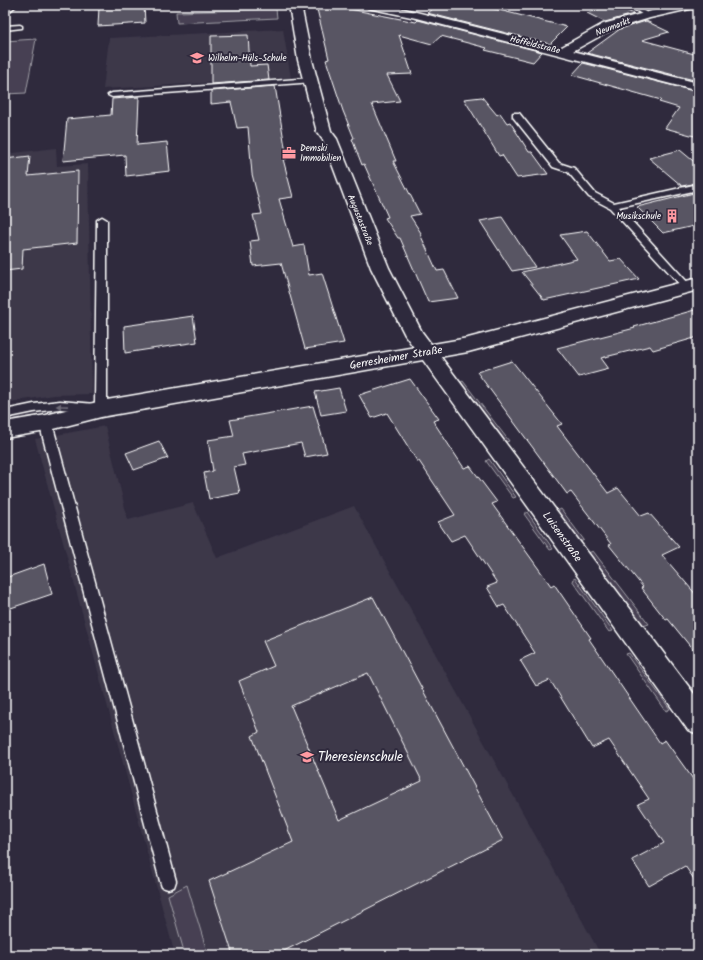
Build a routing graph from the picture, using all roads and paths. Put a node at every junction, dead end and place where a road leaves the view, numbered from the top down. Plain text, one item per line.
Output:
1 (14, 5) edge
2 (295, 5) edge
3 (372, 5) edge
4 (630, 5) edge
5 (690, 5) edge
6 (5, 13) edge
7 (647, 15) junction
8 (20, 27) dead end
9 (5, 28) edge
10 (562, 52) junction
11 (311, 80) junction
12 (698, 87) edge
13 (112, 95) dead end
14 (516, 115) dead end
15 (698, 187) edge
16 (613, 206) junction
17 (102, 220) dead end
18 (692, 285) edge
19 (426, 353) junction
20 (101, 409) junction
21 (5, 414) edge
22 (46, 423) junction
23 (5, 430) edge
24 (698, 721) edge
25 (168, 882) dead end

1 - 6 lane
2 - 11 street, Augustastraße
3 - 10 street, Hoffeldstraße
4 - 7 lane
5 - 7 street, Neumarkt
7 - 10 street, Neumarkt
8 - 9 lane
10 - 12 street, Hoffeldstraße
11 - 13 lane
11 - 19 street, Augustastraße
14 - 16 lane, Gerresheimer Straße
15 - 16 lane
16 - 18 lane, Gerresheimer Straße
17 - 20 lane
18 - 19 street, Gerresheimer Straße
19 - 20 street, Gerresheimer Straße
19 - 24 street, Luisenstraße
20 -> 21 lane, Gerresheimer Straße
20 - 22 street, Gerresheimer Straße
22 - 23 street, Gerresheimer Straße
22 - 25 lane

